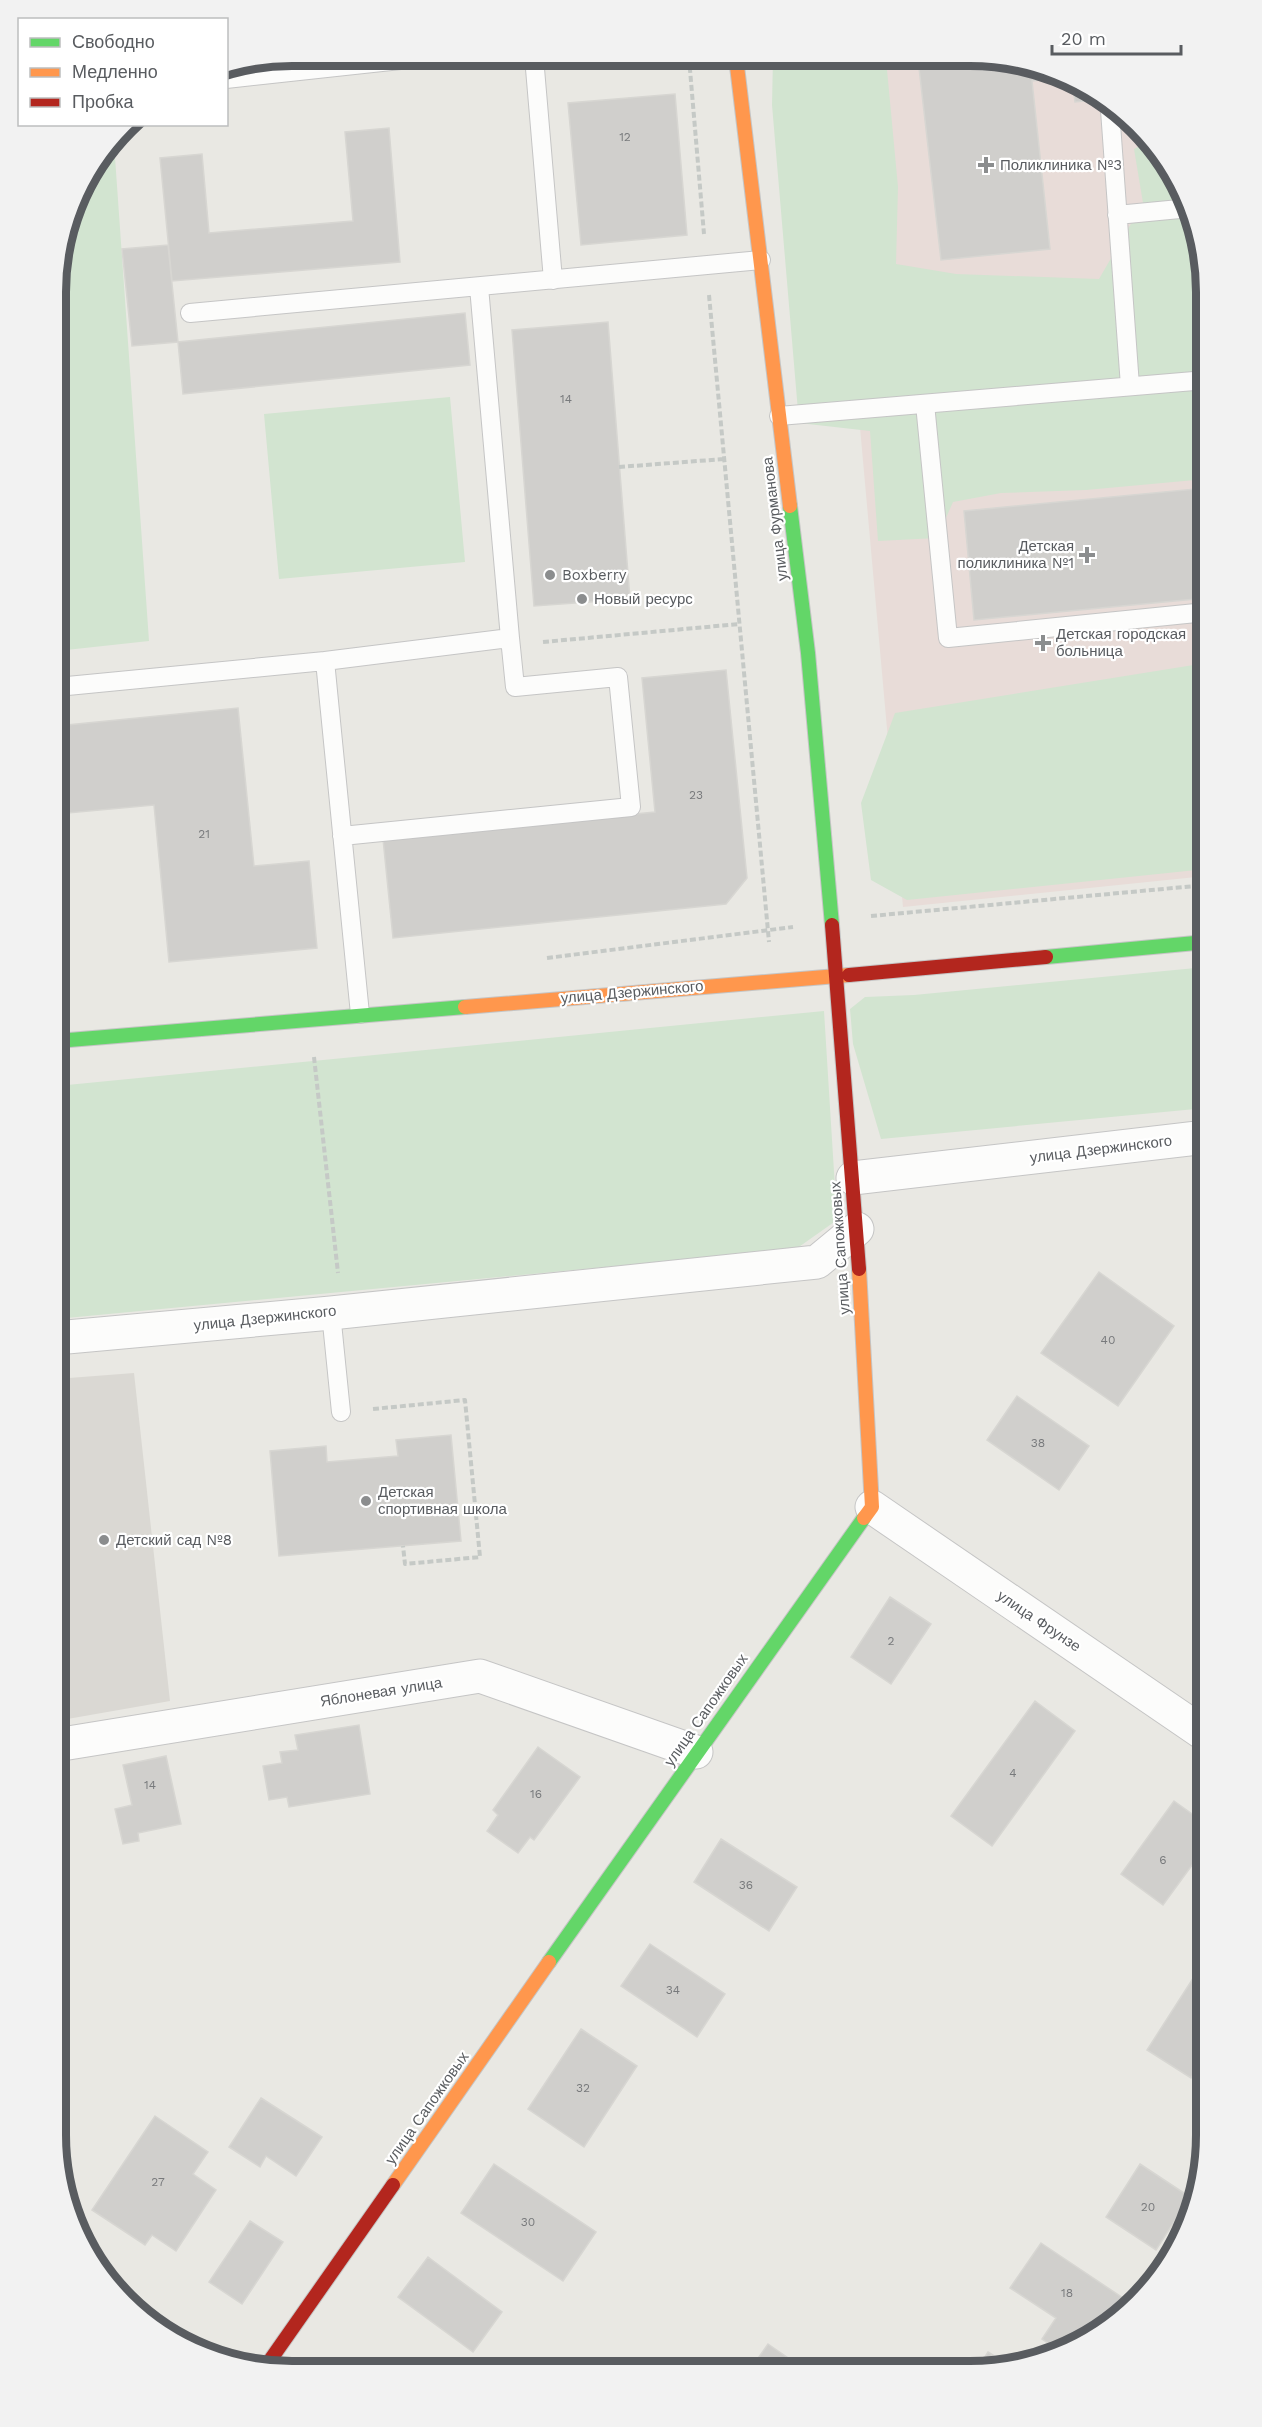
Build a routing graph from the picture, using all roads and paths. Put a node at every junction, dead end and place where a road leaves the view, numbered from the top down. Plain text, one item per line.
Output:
1 (345, 66) edge
2 (535, 66) edge
3 (689, 66) edge
4 (737, 66) edge
5 (228, 79) edge
6 (1110, 115) edge
7 (1180, 209) edge
8 (1117, 214) junction
9 (760, 260) junction
10 (707, 266) junction
11 (553, 280) junction
12 (479, 287) junction
13 (190, 313) dead end
14 (1196, 381) edge
15 (1130, 386) junction
16 (925, 404) junction
17 (779, 416) junction
18 (724, 459) junction
19 (619, 467) dead end
20 (1196, 613) edge
21 (740, 624) junction
22 (511, 641) junction
23 (325, 661) junction
24 (66, 686) edge
25 (342, 836) junction
26 (1196, 886) edge
27 (832, 920) junction
28 (768, 931) junction
29 (1196, 943) edge
30 (837, 976) junction
31 (773, 981) junction
32 (360, 1014) junction
33 (310, 1020) junction
34 (66, 1040) edge
35 (1196, 1138) edge
36 (853, 1178) junction
37 (857, 1229) junction
38 (337, 1312) junction
39 (66, 1337) edge
40 (341, 1412) joint
41 (872, 1507) junction
42 (403, 1546) dead end
43 (1196, 1728) edge
44 (66, 1743) edge
45 (696, 1752) junction
46 (270, 2360) edge

1 - 5 lane
2 - 11 lane
3 - 10 path
4 - 9 street, улица Фурманова
6 - 8 lane
7 - 8 lane
8 - 15 lane
9 - 10 lane
9 - 17 street, улица Фурманова
10 - 11 lane
10 - 18 path
11 - 12 lane
12 - 13 lane
12 - 22 lane
14 - 15 lane
15 - 16 lane
16 - 17 lane
16 - 20 lane
17 - 27 street, улица Фурманова
18 - 19 path
18 - 21 path
21 - 22 path
21 - 28 path
22 - 23 lane
22 - 25 lane
23 - 24 lane
23 - 25 lane
25 - 32 lane
26 - 27 path
27 - 28 path
27 - 30 street, улица Фурманова
28 - 31 path
29 - 30 street, улица Дзержинского
30 - 31 street, улица Дзержинского
30 - 36 street, улица Сапожковых
31 - 32 street, улица Дзержинского
32 - 33 street, улица Дзержинского
33 - 34 street, улица Дзержинского
33 - 38 path
35 - 36 street, улица Дзержинского
36 - 37 street, улица Сапожковых
37 - 38 street, улица Дзержинского
37 - 41 street, улица Сапожковых
38 - 39 street, улица Дзержинского
38 - 40 lane
40 - 42 path
41 - 43 street, улица Фрунзе
41 - 45 street, улица Сапожковых
44 - 45 street, Яблоневая улица
45 - 46 street, улица Сапожковых

